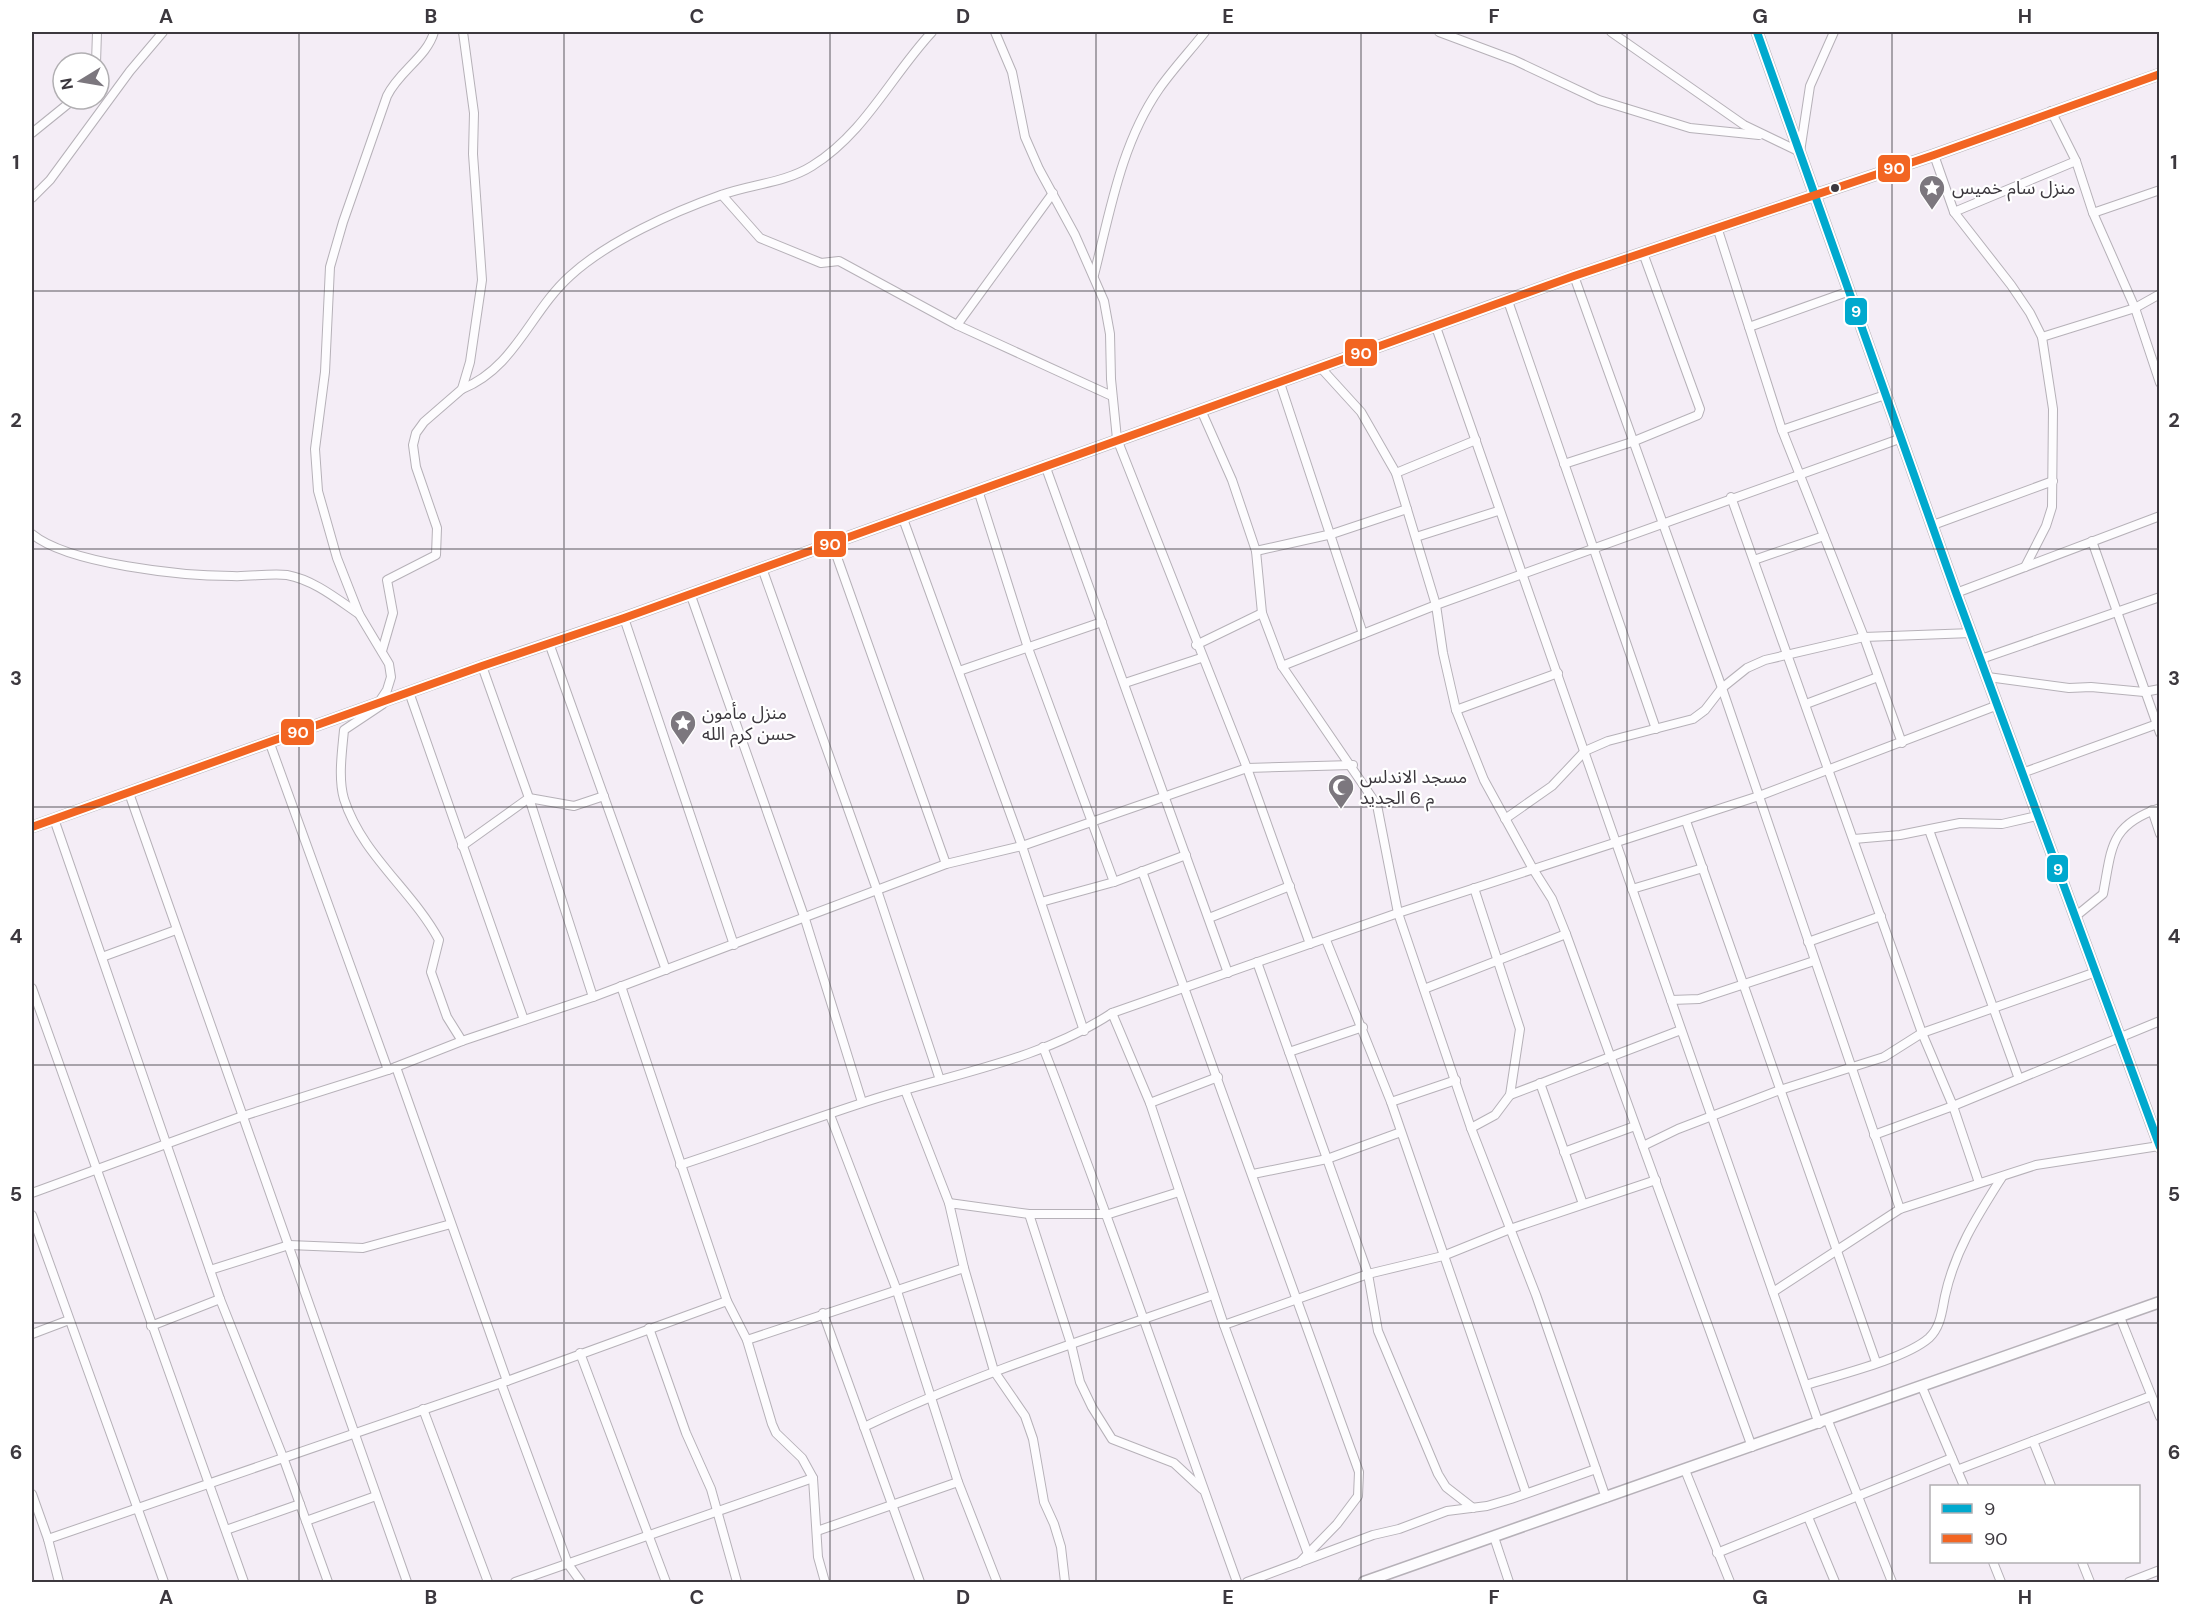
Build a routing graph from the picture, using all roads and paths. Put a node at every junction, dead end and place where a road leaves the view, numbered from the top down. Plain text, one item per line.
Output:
1 (97, 32) edge
2 (163, 32) edge
3 (434, 32) edge
4 (463, 32) edge
5 (932, 32) edge
6 (995, 32) edge
7 (1205, 32) edge
8 (1439, 32) edge
9 (1611, 32) edge
10 (1757, 32) edge
11 (1834, 32) edge
12 (96, 51) edge
13 (2160, 74) edge
14 (59, 111) edge
15 (2051, 111) junction
16 (32, 133) edge
17 (1764, 135) junction
18 (1800, 152) junction
19 (1934, 155) junction
20 (2076, 161) junction
21 (2160, 190) edge
22 (1053, 193) junction
23 (1814, 194) junction
24 (722, 195) junction
25 (32, 198) edge
26 (1954, 212) junction
27 (2093, 213) junction
28 (1717, 227) junction
29 (1643, 253) junction
30 (1094, 276) junction
31 (1574, 276) junction
32 (1847, 292) junction
33 (2160, 294) edge
34 (1508, 301) junction
35 (2135, 308) junction
36 (957, 325) junction
37 (1436, 327) junction
38 (1749, 327) junction
39 (2042, 337) junction
40 (1320, 367) junction
41 (1280, 383) junction
42 (2160, 383) edge
43 (462, 389) junction
44 (1885, 395) junction
45 (1112, 396) junction
46 (1201, 410) junction
47 (1782, 430) junction
48 (1902, 438) junction
49 (1117, 439) junction
50 (1476, 440) junction
51 (1632, 442) junction
52 (1564, 464) junction
53 (1045, 465) junction
54 (1396, 473) junction
55 (1800, 475) junction
56 (2053, 481) junction
57 (978, 490) junction
58 (1731, 497) junction
59 (1407, 509) junction
60 (1498, 511) junction
61 (902, 516) junction
62 (2160, 516) edge
63 (1662, 523) junction
64 (1933, 525) junction
65 (32, 534) edge
66 (1332, 534) junction
67 (1824, 536) junction
68 (1416, 537) junction
69 (2092, 542) junction
70 (832, 543) junction
71 (1593, 548) junction
72 (1256, 551) junction
73 (1754, 560) junction
74 (2025, 567) junction
75 (762, 568) junction
76 (1524, 575) junction
77 (690, 593) junction
78 (1956, 593) junction
79 (2160, 597) edge
80 (1436, 605) junction
81 (2117, 612) junction
82 (1262, 613) junction
83 (359, 614) junction
84 (624, 618) junction
85 (1102, 622) junction
86 (1363, 633) junction
87 (1972, 633) junction
88 (1864, 637) junction
89 (549, 643) junction
90 (1196, 645) junction
91 (1028, 648) junction
92 (382, 651) junction
93 (1788, 655) junction
94 (1201, 658) junction
95 (1981, 659) junction
96 (482, 666) junction
97 (1281, 666) junction
98 (959, 671) junction
99 (1558, 674) junction
100 (1878, 677) junction
101 (1988, 677) junction
102 (1125, 683) junction
103 (1722, 688) junction
104 (2160, 689) edge
105 (409, 692) junction
106 (2144, 692) junction
107 (393, 697) junction
108 (379, 702) junction
109 (1806, 704) junction
110 (1998, 705) junction
111 (1456, 710) junction
112 (2159, 727) edge
113 (1656, 729) junction
114 (269, 741) junction
115 (1902, 743) junction
116 (1585, 751) junction
117 (1353, 765) junction
118 (1247, 768) junction
119 (1828, 768) junction
120 (2022, 773) junction
121 (129, 793) junction
122 (604, 796) junction
123 (1166, 796) junction
124 (1759, 796) junction
125 (529, 798) junction
126 (2156, 809) edge
127 (2037, 816) junction
128 (54, 819) junction
129 (1505, 819) junction
130 (1093, 821) junction
131 (1686, 821) junction
132 (32, 827) edge
133 (1929, 830) junction
134 (2160, 834) edge
135 (1854, 839) junction
136 (1618, 843) junction
137 (462, 846) junction
138 (1022, 846) junction
139 (1186, 855) junction
140 (946, 864) junction
141 (1703, 868) junction
142 (1533, 869) junction
143 (1142, 872) junction
144 (1114, 882) junction
145 (1290, 886) junction
146 (1474, 888) junction
147 (1632, 889) junction
148 (877, 890) junction
149 (1041, 902) junction
150 (1398, 913) junction
151 (1881, 916) junction
152 (2076, 916) junction
153 (1209, 918) junction
154 (805, 919) junction
155 (177, 930) junction
156 (1566, 934) junction
157 (1326, 939) junction
158 (1808, 942) junction
159 (1310, 944) junction
160 (734, 945) junction
161 (102, 957) junction
162 (1497, 961) junction
163 (1814, 961) junction
164 (1257, 962) junction
165 (666, 970) junction
166 (2096, 972) junction
167 (1228, 973) junction
168 (621, 986) junction
169 (1744, 986) junction
170 (1186, 987) junction
171 (32, 988) edge
172 (1424, 989) junction
173 (593, 997) junction
174 (1671, 1000) junction
175 (1991, 1008) junction
176 (1112, 1013) junction
177 (524, 1020) junction
178 (2160, 1021) edge
179 (1363, 1027) junction
180 (1681, 1030) junction
181 (1084, 1031) junction
182 (1922, 1033) junction
183 (2120, 1038) junction
184 (462, 1041) junction
185 (1044, 1047) junction
186 (1289, 1052) junction
187 (1610, 1056) junction
188 (392, 1068) junction
189 (1851, 1069) junction
190 (1218, 1077) junction
191 (2019, 1079) junction
192 (940, 1080) junction
193 (1456, 1080) junction
194 (1540, 1083) junction
195 (905, 1090) junction
196 (1780, 1090) junction
197 (1510, 1095) junction
198 (862, 1102) junction
199 (1391, 1102) junction
200 (1150, 1103) junction
201 (1953, 1106) junction
202 (830, 1115) junction
203 (1712, 1116) junction
204 (240, 1117) junction
205 (1635, 1126) junction
206 (1471, 1128) junction
207 (1401, 1132) junction
208 (1874, 1135) junction
209 (167, 1143) junction
210 (1643, 1146) junction
211 (2159, 1147) edge
212 (1564, 1152) junction
213 (1327, 1159) junction
214 (680, 1166) junction
215 (97, 1168) junction
216 (1253, 1174) junction
217 (2002, 1177) junction
218 (1656, 1180) junction
219 (1979, 1183) junction
220 (1179, 1192) junction
221 (32, 1193) edge
222 (949, 1203) junction
223 (1583, 1204) junction
224 (1900, 1209) junction
225 (1029, 1214) junction
226 (1109, 1214) junction
227 (32, 1215) edge
228 (451, 1224) junction
229 (1510, 1229) junction
230 (289, 1245) junction
231 (1837, 1252) junction
232 (1443, 1256) junction
233 (964, 1268) junction
234 (210, 1270) junction
235 (1368, 1274) junction
236 (896, 1288) junction
237 (1773, 1292) junction
238 (1213, 1295) junction
239 (220, 1299) junction
240 (1297, 1299) junction
241 (727, 1301) junction
242 (2160, 1302) edge
243 (823, 1313) junction
244 (2120, 1317) junction
245 (69, 1320) junction
246 (1143, 1320) junction
247 (1224, 1325) junction
248 (151, 1326) junction
249 (649, 1328) junction
250 (32, 1334) edge
251 (747, 1340) junction
252 (1071, 1344) junction
253 (580, 1353) junction
254 (1876, 1362) junction
255 (994, 1371) junction
256 (504, 1382) junction
257 (1806, 1385) junction
258 (1922, 1387) junction
259 (930, 1395) junction
260 (2151, 1396) junction
261 (423, 1409) junction
262 (2160, 1417) edge
263 (1823, 1422) junction
264 (864, 1427) junction
265 (353, 1432) junction
266 (2033, 1441) junction
267 (1752, 1447) junction
268 (283, 1457) junction
269 (1952, 1458) junction
270 (1596, 1469) junction
271 (1685, 1470) junction
272 (1957, 1470) junction
273 (813, 1478) junction
274 (958, 1482) junction
275 (209, 1484) junction
276 (1964, 1485) edge
277 (2051, 1485) edge
278 (1204, 1491) junction
279 (1526, 1493) junction
280 (32, 1494) edge
281 (376, 1496) junction
282 (1858, 1496) junction
283 (1606, 1498) junction
284 (300, 1504) junction
285 (892, 1505) junction
286 (1473, 1508) junction
287 (136, 1509) junction
288 (719, 1511) junction
289 (35, 1517) edge
290 (1808, 1517) junction
291 (306, 1521) junction
292 (226, 1530) junction
293 (817, 1530) junction
294 (649, 1534) junction
295 (1494, 1537) junction
296 (48, 1539) junction
297 (1717, 1553) junction
298 (1308, 1554) junction
299 (1299, 1563) junction
300 (1993, 1563) edge
301 (2082, 1563) edge
302 (568, 1564) junction
303 (2160, 1570) edge
304 (2151, 1578) edge
305 (59, 1582) edge
306 (164, 1582) edge
307 (244, 1582) edge
308 (328, 1582) edge
309 (407, 1582) edge
310 (488, 1582) edge
311 (515, 1582) edge
312 (581, 1582) edge
313 (666, 1582) edge
314 (737, 1582) edge
315 (825, 1582) edge
316 (920, 1582) edge
317 (997, 1582) edge
318 (1065, 1582) edge
319 (1235, 1582) edge
320 (1247, 1582) edge
321 (1364, 1582) edge
322 (1509, 1582) edge
323 (1730, 1582) edge
324 (1835, 1582) edge
325 (1892, 1582) edge
326 (2001, 1582) edge
327 (2090, 1582) edge
328 (2129, 1582) edge

1 - 12 street
2 - 25 street
3 - 83 street
4 - 43 street
5 - 24 street
6 - 22 street
7 - 30 street
8 - 17 street
9 - 17 street
10 - 18 street
11 - 18 street
13 - 15 street
14 - 16 street
15 - 19 street
15 - 20 street
17 - 18 street
18 - 23 street
19 - 23 street
19 - 26 street
20 - 26 street
20 - 27 street
21 - 27 street
22 - 30 street
22 - 36 street
23 - 28 street
23 - 32 street
24 - 36 street
24 - 43 street
26 - 39 street
27 - 35 street
28 - 29 street
28 - 38 street
29 - 31 street
29 - 51 street
30 - 45 street
31 - 34 street
31 - 51 street
32 - 38 street
32 - 44 street
33 - 35 street
34 - 37 street
34 - 52 street
35 - 39 street
35 - 42 street
36 - 45 street
37 - 40 street
37 - 50 street
38 - 47 street
39 - 56 street
40 - 41 street
40 - 54 street
41 - 46 street
41 - 66 street
43 - 92 street
44 - 47 street
44 - 48 street
45 - 49 street
46 - 49 street
46 - 72 street
47 - 55 street
48 - 55 street
48 - 64 street
49 - 53 street
49 - 90 street
50 - 54 street
50 - 60 street
51 - 52 street
51 - 63 street
52 - 71 street
53 - 57 street
53 - 85 street
54 - 59 street
55 - 58 street
55 - 67 street
56 - 64 street
56 - 74 street
57 - 61 street
57 - 91 street
58 - 63 street
58 - 73 street
59 - 66 street
59 - 68 street
60 - 68 street
60 - 76 street
61 - 70 street
61 - 98 street
62 - 69 street
63 - 71 street
63 - 103 street
64 - 78 street
65 - 83 street
66 - 72 street
66 - 86 street
67 - 73 street
67 - 88 street
68 - 80 street
69 - 74 street
69 - 81 street
70 - 75 street
70 - 140 street
71 - 76 street
71 - 113 street
72 - 82 street
73 - 93 street
74 - 78 street
75 - 77 street
75 - 148 street
76 - 80 street
76 - 99 street
77 - 84 street
77 - 154 street
78 - 87 street
79 - 81 street
80 - 86 street
80 - 111 street
81 - 95 street
81 - 106 street
82 - 90 street
82 - 97 street
83 - 92 street
84 - 89 street
84 - 160 street
85 - 91 street
85 - 102 street
86 - 97 street
87 - 88 street
87 - 95 street
88 - 93 street
88 - 100 street
89 - 96 street
89 - 122 street
90 - 94 street
91 - 98 street
91 - 130 street
92 - 108 street
93 - 103 street
93 - 109 street
94 - 102 street
94 - 118 street
95 - 101 street
96 - 105 street
96 - 125 street
97 - 117 street
98 - 138 street
99 - 111 street
99 - 116 street
100 - 109 street
100 - 115 street
101 - 106 street
101 - 110 street
102 - 123 street
103 - 113 street
103 - 124 street
104 - 106 street
105 - 107 street
105 - 137 street
106 - 112 street
107 - 108 street
107 - 184 street
108 - 114 street
109 - 119 street
110 - 115 street
110 - 120 street
111 - 129 street
112 - 120 street
113 - 116 street
114 - 121 street
114 - 188 street
115 - 119 street
116 - 129 street
116 - 136 street
117 - 118 street
117 - 150 street
118 - 123 street
118 - 145 street
119 - 124 street
119 - 135 street
120 - 127 street
121 - 128 street
121 - 155 street
122 - 125 street
122 - 165 street
123 - 130 street
123 - 139 street
124 - 131 street
124 - 158 street
125 - 137 street
125 - 173 street
126 - 134 street
126 - 152 street
127 - 133 street
127 - 152 street
128 - 132 street
128 - 161 street
129 - 142 street
130 - 138 street
130 - 144 street
131 - 136 street
131 - 141 street
133 - 135 street
133 - 175 street
135 - 151 street
136 - 142 street
136 - 147 street
137 - 177 street
138 - 140 street
138 - 149 street
139 - 143 street
139 - 153 street
140 - 148 street
141 - 147 street
141 - 169 street
142 - 146 street
142 - 156 street
143 - 144 street
143 - 170 street
144 - 149 street
145 - 153 street
145 - 159 street
146 - 150 street
146 - 162 street
147 - 174 street
148 - 154 street
148 - 192 street
149 - 181 street
150 - 157 street
150 - 172 street
151 - 158 street
151 - 182 street
152 - 166 street
153 - 167 street
154 - 160 street
154 - 198 street
155 - 161 street
155 - 204 street
156 - 162 street
156 - 187 street
157 - 159 street
157 - 179 street
158 - 163 street
159 - 164 street
160 - 165 street
161 - 209 street
162 - 172 street
162 - 197 street
163 - 169 street
163 - 189 street
164 - 167 street
164 - 186 street
165 - 168 street
166 - 175 street
166 - 183 street
167 - 170 street
168 - 173 street
168 - 214 street
169 - 174 street
169 - 196 street
170 - 176 street
170 - 190 street
171 - 215 street
172 - 193 street
173 - 177 street
174 - 180 street
175 - 182 street
175 - 191 street
176 - 181 street
176 - 200 street
177 - 184 street
178 - 183 street
179 - 186 street
179 - 199 street
180 - 187 street
180 - 203 street
181 - 185 street
182 - 189 street
182 - 201 street
183 - 191 street
183 - 211 street
184 - 188 street
185 - 192 street
185 - 226 street
186 - 213 street
187 - 194 street
187 - 205 street
188 - 204 street
188 - 228 street
189 - 196 street
189 - 208 street
190 - 200 street
190 - 216 street
191 - 201 street
192 - 195 street
193 - 199 street
193 - 206 street
194 - 197 street
194 - 212 street
195 - 198 street
195 - 222 street
196 - 203 street
196 - 231 street
197 - 206 street
198 - 202 street
199 - 207 street
200 - 220 street
201 - 208 street
201 - 219 street
202 - 214 street
202 - 236 street
203 - 210 street
203 - 237 street
204 - 209 street
204 - 230 street
205 - 210 street
205 - 212 street
206 - 229 street
207 - 213 street
207 - 232 street
208 - 224 street
209 - 215 street
209 - 234 street
210 - 218 street
211 - 217 street
212 - 223 street
213 - 216 street
213 - 235 street
214 - 241 street
215 - 221 street
215 - 248 street
216 - 240 street
217 - 219 street
217 - 254 street
218 - 223 street
218 - 267 street
219 - 224 street
220 - 226 street
220 - 238 street
222 - 225 street
222 - 233 street
223 - 229 street
224 - 231 street
225 - 226 street
225 - 252 street
226 - 246 street
227 - 245 street
228 - 230 street
228 - 256 street
229 - 232 street
229 - 270 street
230 - 234 street
230 - 265 street
231 - 237 street
231 - 254 street
232 - 235 street
232 - 279 street
233 - 236 street
233 - 255 street
234 - 239 street
235 - 240 street
235 - 286 street
236 - 243 street
236 - 259 street
237 - 257 street
238 - 246 street
238 - 247 street
239 - 248 street
239 - 268 street
240 - 247 street
240 - 298 street
241 - 249 street
241 - 251 street
242 - 244 street
243 - 251 street
243 - 264 street
244 - 258 street
244 - 260 street
245 - 250 street
245 - 287 street
246 - 252 street
246 - 278 street
247 - 298 street
248 - 275 street
249 - 253 street
249 - 288 street
251 - 273 street
252 - 255 street
252 - 278 street
253 - 256 street
253 - 294 street
254 - 257 street
255 - 259 street
255 - 318 street
256 - 261 street
256 - 302 street
257 - 263 street
258 - 263 street
258 - 269 street
259 - 264 street
259 - 274 street
260 - 262 street
260 - 266 street
261 - 265 street
261 - 310 street
263 - 267 street
263 - 282 street
264 - 285 street
265 - 268 street
265 - 281 street
266 - 272 street
266 - 277 street
267 - 271 street
268 - 275 street
268 - 284 street
269 - 272 street
269 - 282 street
270 - 279 street
270 - 283 street
271 - 283 street
271 - 297 street
272 - 276 street
273 - 288 street
273 - 293 street
274 - 285 street
274 - 317 street
275 - 287 street
275 - 292 street
278 - 319 street
279 - 286 street
280 - 289 street
281 - 291 street
281 - 309 street
282 - 290 street
282 - 325 street
283 - 295 street
284 - 291 street
284 - 292 street
285 - 293 street
285 - 316 street
286 - 299 street
287 - 296 street
287 - 306 street
288 - 294 street
288 - 314 street
289 - 296 street
290 - 297 street
290 - 324 street
291 - 308 street
292 - 307 street
293 - 315 street
294 - 302 street
294 - 313 street
295 - 321 street
295 - 322 street
296 - 305 street
297 - 323 street
298 - 299 street
299 - 320 street
300 - 326 street
301 - 327 street
302 - 311 street
302 - 312 street
303 - 304 street
304 - 328 street

